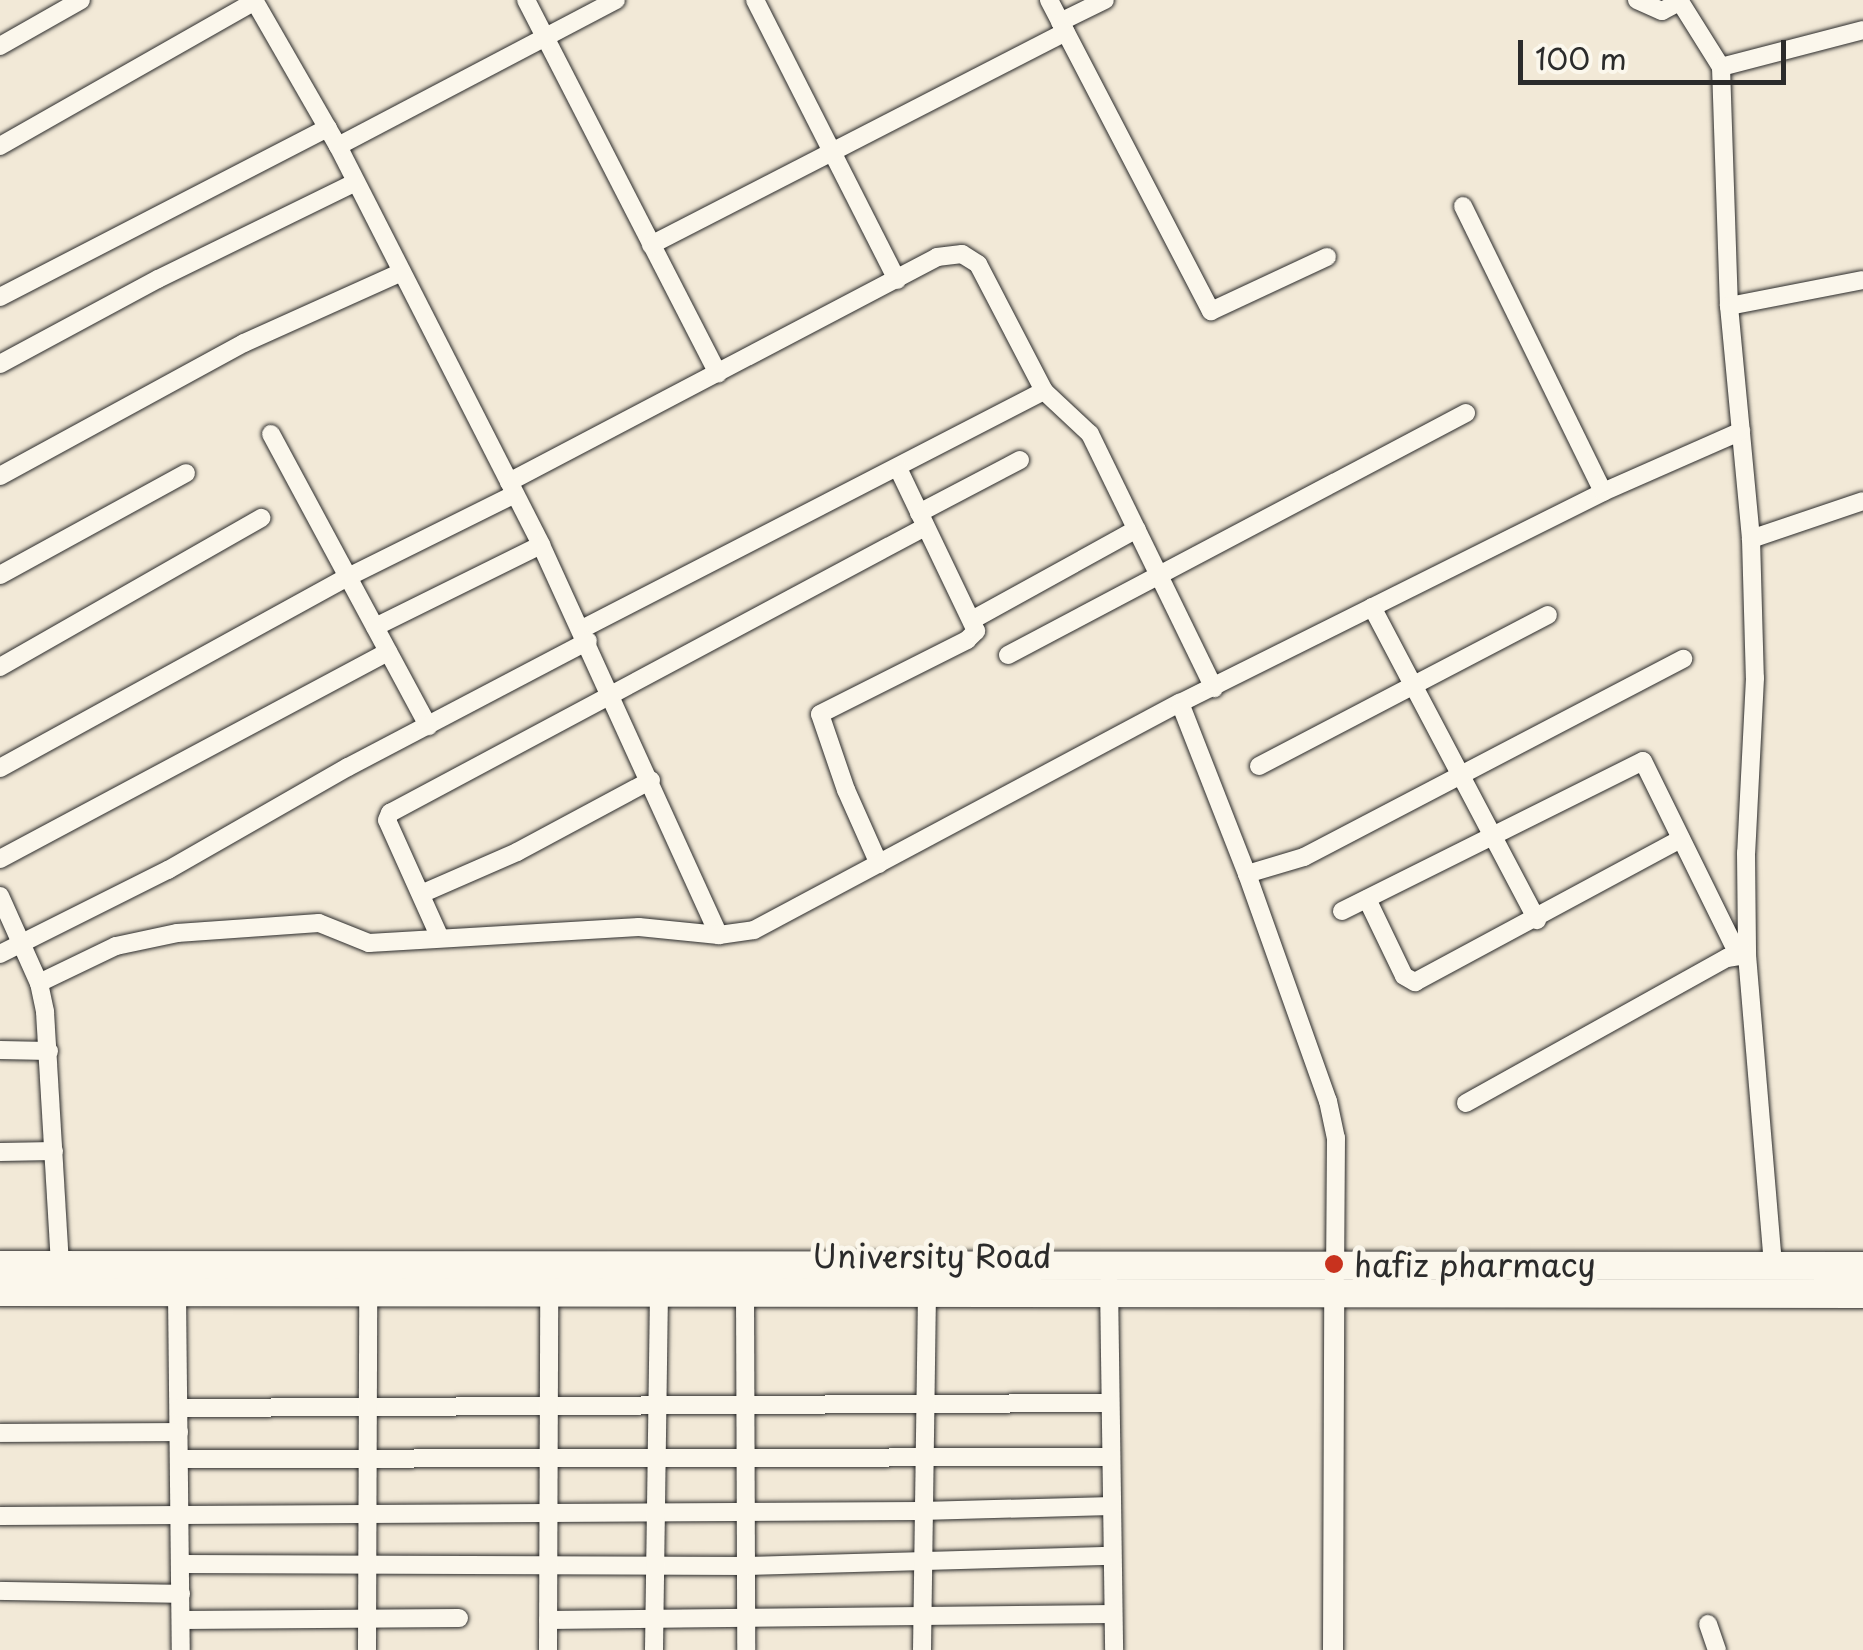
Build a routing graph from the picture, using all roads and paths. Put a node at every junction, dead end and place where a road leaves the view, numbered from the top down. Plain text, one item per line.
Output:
1 (81, 0) edge
2 (254, 0) edge
3 (526, 0) edge
4 (616, 0) edge
5 (755, 0) edge
6 (1049, 0) edge
7 (1105, 0) edge
8 (1637, 0) edge
9 (1679, 1) edge
10 (1062, 27) junction
11 (1863, 30) edge
12 (545, 38) junction
13 (0, 46) edge
14 (1721, 67) junction
15 (328, 128) junction
16 (0, 146) edge
17 (338, 146) junction
18 (833, 154) junction
19 (356, 182) junction
20 (1464, 206) dead end
21 (652, 244) junction
22 (1328, 258) dead end
23 (402, 272) junction
24 (897, 280) junction
25 (1863, 280) edge
26 (0, 296) edge
27 (1729, 306) junction
28 (0, 364) edge
29 (718, 373) junction
30 (1044, 392) junction
31 (1466, 413) dead end
32 (1740, 430) junction
33 (271, 434) dead end
34 (1020, 460) dead end
35 (898, 468) junction
36 (186, 473) dead end
37 (0, 476) edge
38 (512, 488) junction
39 (1604, 492) junction
40 (1863, 501) edge
41 (261, 518) dead end
42 (922, 520) junction
43 (1137, 529) junction
44 (1751, 540) junction
45 (540, 544) junction
46 (1159, 574) junction
47 (0, 575) edge
48 (348, 577) junction
49 (1372, 607) junction
50 (1548, 615) dead end
51 (972, 620) junction
52 (375, 627) junction
53 (585, 635) junction
54 (388, 652) junction
55 (1008, 655) dead end
56 (1682, 659) dead end
57 (0, 667) edge
58 (1412, 682) junction
59 (1214, 688) junction
60 (611, 694) junction
61 (1180, 703) junction
62 (428, 726) junction
63 (1259, 766) dead end
64 (0, 768) edge
65 (1460, 773) junction
66 (651, 780) junction
67 (1496, 837) junction
68 (1681, 839) junction
69 (0, 859) edge
70 (880, 864) junction
71 (1247, 874) junction
72 (422, 894) junction
73 (0, 896) edge
74 (1367, 899) junction
75 (1342, 911) dead end
76 (1537, 920) junction
77 (719, 935) junction
78 (440, 938) junction
79 (21, 943) junction
80 (0, 954) edge
81 (1742, 955) junction
82 (39, 983) junction
83 (0, 1050) edge
84 (49, 1051) junction
85 (1466, 1103) dead end
86 (54, 1151) junction
87 (0, 1152) edge
88 (60, 1264) junction
89 (0, 1265) edge
90 (1863, 1266) edge
91 (1773, 1267) junction
92 (660, 1277) junction
93 (928, 1279) junction
94 (1109, 1279) junction
95 (1334, 1282) junction
96 (745, 1289) junction
97 (549, 1290) junction
98 (368, 1291) junction
99 (0, 1292) edge
100 (177, 1293) junction
101 (1863, 1294) edge
102 (1110, 1402) junction
103 (923, 1404) junction
104 (657, 1405) junction
105 (548, 1406) junction
106 (746, 1406) junction
107 (367, 1407) junction
108 (178, 1408) junction
109 (179, 1432) junction
110 (0, 1433) edge
111 (746, 1456) junction
112 (656, 1457) junction
113 (1111, 1457) junction
114 (367, 1458) junction
115 (179, 1459) junction
116 (922, 1459) junction
117 (548, 1460) junction
118 (1112, 1506) junction
119 (548, 1510) junction
120 (656, 1511) junction
121 (746, 1511) junction
122 (921, 1511) junction
123 (367, 1514) junction
124 (180, 1515) junction
125 (0, 1516) edge
126 (1112, 1556) junction
127 (921, 1563) junction
128 (180, 1564) junction
129 (655, 1565) junction
130 (367, 1566) junction
131 (548, 1566) junction
132 (746, 1566) junction
133 (0, 1591) edge
134 (180, 1594) junction
135 (1113, 1614) junction
136 (922, 1615) junction
137 (366, 1618) junction
138 (458, 1618) dead end
139 (746, 1618) junction
140 (181, 1620) junction
141 (548, 1620) junction
142 (654, 1620) junction
143 (1708, 1624) dead end
144 (181, 1650) edge
145 (366, 1650) edge
146 (548, 1650) edge
147 (654, 1650) edge
148 (746, 1650) edge
149 (922, 1650) edge
150 (1114, 1650) edge
151 (1333, 1650) edge
152 (1717, 1650) edge

1 - 13 street
2 - 15 street
2 - 16 street
3 - 12 street
4 - 12 street
5 - 18 street
6 - 10 street
7 - 10 street
8 - 9 street
9 - 14 street
10 - 18 street
10 - 22 street
11 - 14 street
12 - 17 street
12 - 21 street
14 - 27 street
15 - 17 street
15 - 26 street
17 - 19 street
18 - 21 street
18 - 24 street
19 - 23 street
19 - 28 street
20 - 39 street
21 - 29 street
23 - 37 street
23 - 38 street
24 - 29 street
24 - 30 street
25 - 27 street
27 - 32 street
29 - 38 street
30 - 35 street
30 - 43 street
31 - 46 street
32 - 39 street
32 - 44 street
33 - 48 street
34 - 42 street
35 - 42 street
35 - 53 street
36 - 47 street
38 - 45 street
38 - 48 street
39 - 49 street
40 - 44 street
41 - 57 street
42 - 51 street
42 - 60 street
43 - 46 street
43 - 51 street
44 - 81 street
45 - 52 street
45 - 53 street
46 - 55 street
46 - 59 street
48 - 52 street
48 - 64 street
49 - 58 street
49 - 59 street
50 - 58 street
51 - 70 street
52 - 54 street
53 - 60 street
53 - 62 street
54 - 62 street
54 - 69 street
56 - 65 street
58 - 63 street
58 - 65 street
59 - 61 street
60 - 66 street
60 - 72 street
61 - 70 street
61 - 71 street
62 - 79 street
65 - 67 street
65 - 71 street
66 - 72 street
66 - 77 street
67 - 68 street
67 - 74 street
67 - 76 street
68 - 76 street
68 - 81 street
70 - 77 street
71 - 95 street
72 - 78 street
73 - 79 street
74 - 75 street
74 - 76 street
77 - 78 street
78 - 82 street
79 - 80 street
79 - 82 street
81 - 85 street
81 - 91 street
82 - 84 street
83 - 84 street
84 - 86 street
86 - 87 street
86 - 88 street
88 - 89 highway, University Road
88 - 92 highway, University Road
90 - 91 highway, University Road
91 - 95 highway, University Road
92 - 93 highway, University Road
92 - 96 highway, University Road
92 - 97 highway, University Road
92 - 104 street
93 - 94 highway, University Road
93 - 96 highway, University Road
93 - 103 street
94 - 95 highway, University Road
94 - 102 street
95 - 101 highway, University Road
95 - 151 street
96 - 106 street
97 - 98 highway, University Road
97 - 105 street
98 - 100 highway, University Road
98 - 107 street
99 - 100 highway, University Road
100 - 108 street
102 - 103 street
102 - 113 street
103 - 106 street
103 - 116 street
104 - 105 street
104 - 106 street
104 - 112 street
105 - 107 street
105 - 117 street
106 - 111 street
107 - 108 street
107 - 114 street
108 - 109 street
109 - 110 street
109 - 115 street
111 - 112 street
111 - 116 street
111 - 121 street
112 - 117 street
112 - 120 street
113 - 116 street
113 - 118 street
114 - 115 street
114 - 117 street
114 - 123 street
115 - 124 street
116 - 122 street
117 - 119 street
118 - 122 street
118 - 126 street
119 - 120 street
119 - 123 street
119 - 131 street
120 - 121 street
120 - 129 street
121 - 122 street
121 - 132 street
122 - 127 street
123 - 124 street
123 - 130 street
124 - 125 street
124 - 128 street
126 - 127 street
126 - 135 street
127 - 132 street
127 - 136 street
128 - 130 street
128 - 134 street
129 - 131 street
129 - 132 street
129 - 142 street
130 - 131 street
130 - 137 street
131 - 141 street
132 - 139 street
133 - 134 street
134 - 140 street
135 - 136 street
135 - 150 street
136 - 139 street
136 - 149 street
137 - 138 street
137 - 140 street
137 - 145 street
139 - 142 street
139 - 148 street
140 - 144 street
141 - 142 street
141 - 146 street
142 - 147 street
143 - 152 street

